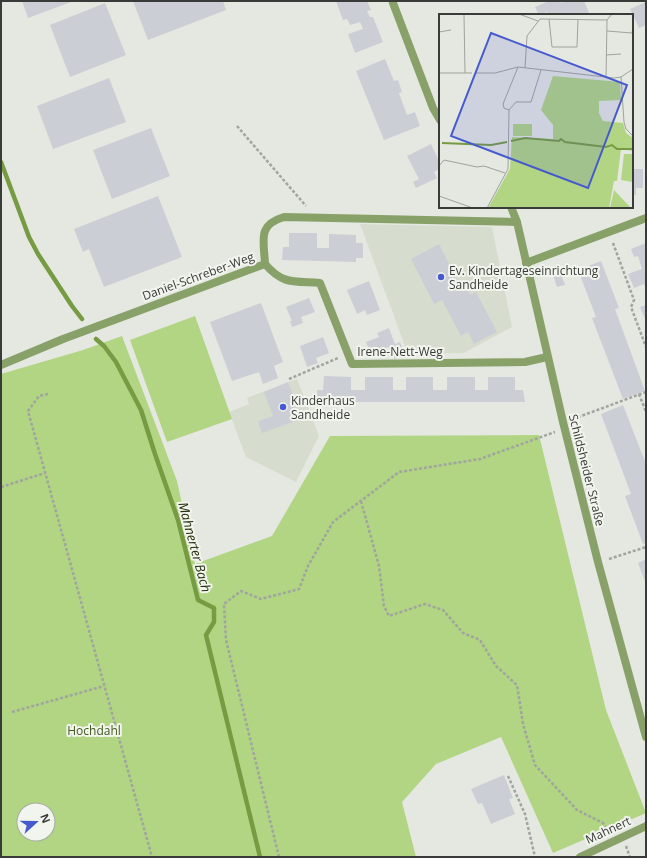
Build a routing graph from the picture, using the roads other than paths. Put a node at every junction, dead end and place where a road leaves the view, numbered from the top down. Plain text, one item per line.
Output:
1 (394, 3) dead end
2 (439, 118) edge
3 (511, 208) edge
4 (646, 218) edge
5 (517, 222) junction
6 (526, 263) junction
7 (265, 264) junction
8 (547, 357) junction
9 (1, 365) edge
10 (644, 725) edge
11 (646, 737) edge
12 (646, 826) edge
13 (580, 857) edge

1 - 2 street
3 - 5 street, Schildsheider Straße
4 - 6 street
5 - 6 street, Schildsheider Straße
5 - 7 street, Daniel-Schreber-Weg
6 - 8 street, Schildsheider Straße
7 - 8 street, Irene-Nett-Weg
7 - 9 street, Daniel-Schreber-Weg
8 - 10 street, Schildsheider Straße
10 - 11 street, Schildsheider Straße
12 - 13 street, Mahnert

